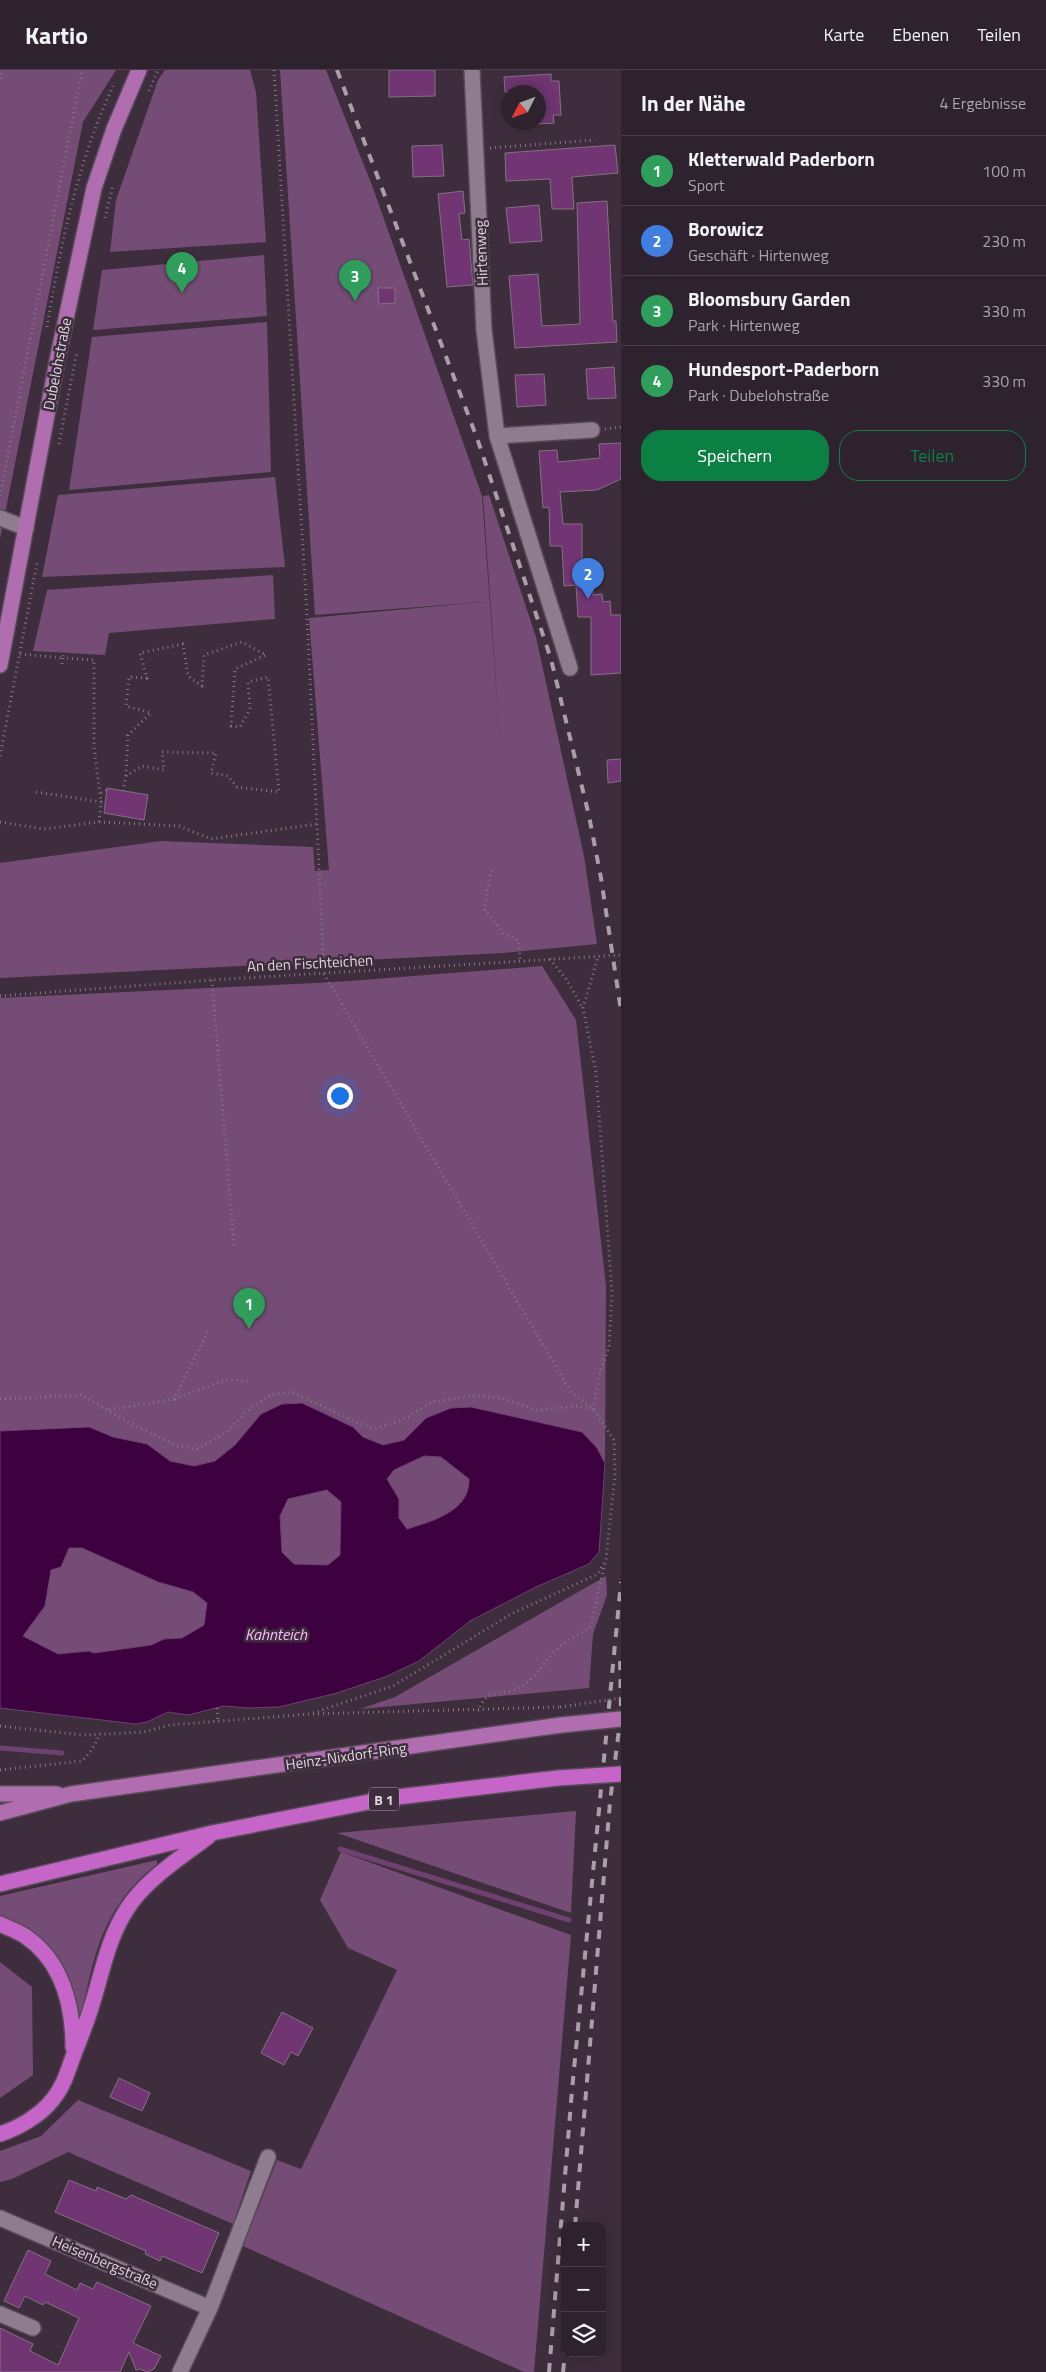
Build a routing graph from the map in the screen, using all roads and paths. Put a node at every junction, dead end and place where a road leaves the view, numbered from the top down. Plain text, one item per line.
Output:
1 (3, 70) edge
2 (82, 70) edge
3 (139, 70) edge
4 (158, 70) edge
5 (274, 70) edge
6 (472, 70) edge
7 (0, 79) edge
8 (148, 92) dead end
9 (595, 140) dead end
10 (477, 149) junction
11 (114, 182) dead end
12 (103, 228) dead end
13 (77, 350) dead end
14 (592, 430) dead end
15 (497, 436) junction
16 (59, 446) dead end
17 (0, 496) edge
18 (0, 518) edge
19 (26, 528) junction
20 (37, 561) dead end
21 (20, 654) junction
22 (63, 656) junction
23 (62, 664) dead end
24 (0, 665) edge
25 (570, 668) dead end
26 (0, 756) edge
27 (126, 776) junction
28 (107, 790) dead end
29 (123, 791) dead end
30 (36, 792) dead end
31 (101, 794) junction
32 (101, 802) junction
33 (0, 822) edge
34 (99, 822) junction
35 (317, 824) junction
36 (491, 870) dead end
37 (621, 955) edge
38 (598, 956) junction
39 (550, 959) junction
40 (520, 961) junction
41 (324, 974) junction
42 (212, 980) junction
43 (0, 996) edge
44 (583, 1008) junction
45 (234, 1246) dead end
46 (209, 1329) dead end
47 (249, 1381) dead end
48 (0, 1399) edge
49 (174, 1399) junction
50 (593, 1409) junction
51 (109, 1410) junction
52 (606, 1559) junction
53 (621, 1698) edge
54 (217, 1708) dead end
55 (478, 1711) junction
56 (310, 1714) junction
57 (621, 1719) edge
58 (218, 1720) junction
59 (0, 1726) edge
60 (100, 1734) junction
61 (0, 1770) edge
62 (621, 1774) edge
63 (0, 1794) edge
64 (70, 1794) junction
65 (0, 1813) edge
66 (212, 1833) junction
67 (0, 1884) edge
68 (0, 1924) edge
69 (73, 2057) junction
70 (0, 2134) edge
71 (268, 2157) dead end
72 (0, 2218) edge
73 (210, 2308) junction
74 (0, 2314) edge
75 (33, 2328) dead end
76 (180, 2372) edge

1 - 7 path
2 - 17 path
3 - 19 main road, Dubelohstraße
4 - 8 path
5 - 35 path
6 - 10 street, Hirtenweg
9 - 10 path
10 - 15 street, Hirtenweg
11 - 12 path
13 - 16 path
14 - 15 street
15 - 25 street, Hirtenweg
18 - 19 street
19 - 24 main road, Dubelohstraße
20 - 21 path
21 - 22 path
21 - 26 path
22 - 23 path
22 - 31 path
27 - 27 path
27 - 29 path
28 - 31 path
30 - 32 path
31 - 32 path
32 - 34 path
33 - 34 path
34 - 35 path
35 - 41 path
36 - 40 path
37 - 38 path, An den Fischteichen
38 - 39 path, An den Fischteichen
38 - 44 path
39 - 40 path, An den Fischteichen
39 - 44 path
40 - 41 path, An den Fischteichen
41 - 42 path, An den Fischteichen
41 - 50 path
42 - 43 path, An den Fischteichen
42 - 45 path
44 - 50 path
46 - 49 path
47 - 49 path
48 - 51 path
49 - 51 path
50 - 51 path
50 - 52 path
52 - 55 path
52 - 56 path
53 - 55 path, bridge
54 - 58 path
55 - 56 path
56 - 58 path
57 - 64 main road, Heinz-Nixdorf-Ring, bridge
58 - 60 path
59 - 60 path
60 - 61 path
62 - 66 highway, B 1, bridge
63 - 64 main road, Heinz-Nixdorf-Ring
64 - 65 main road, Heinz-Nixdorf-Ring
66 - 67 highway, B 1
66 - 69 highway, B 1
68 - 69 highway
69 - 70 highway
71 - 73 street
72 - 73 street, Heisenbergstraße
73 - 76 street
74 - 75 street

